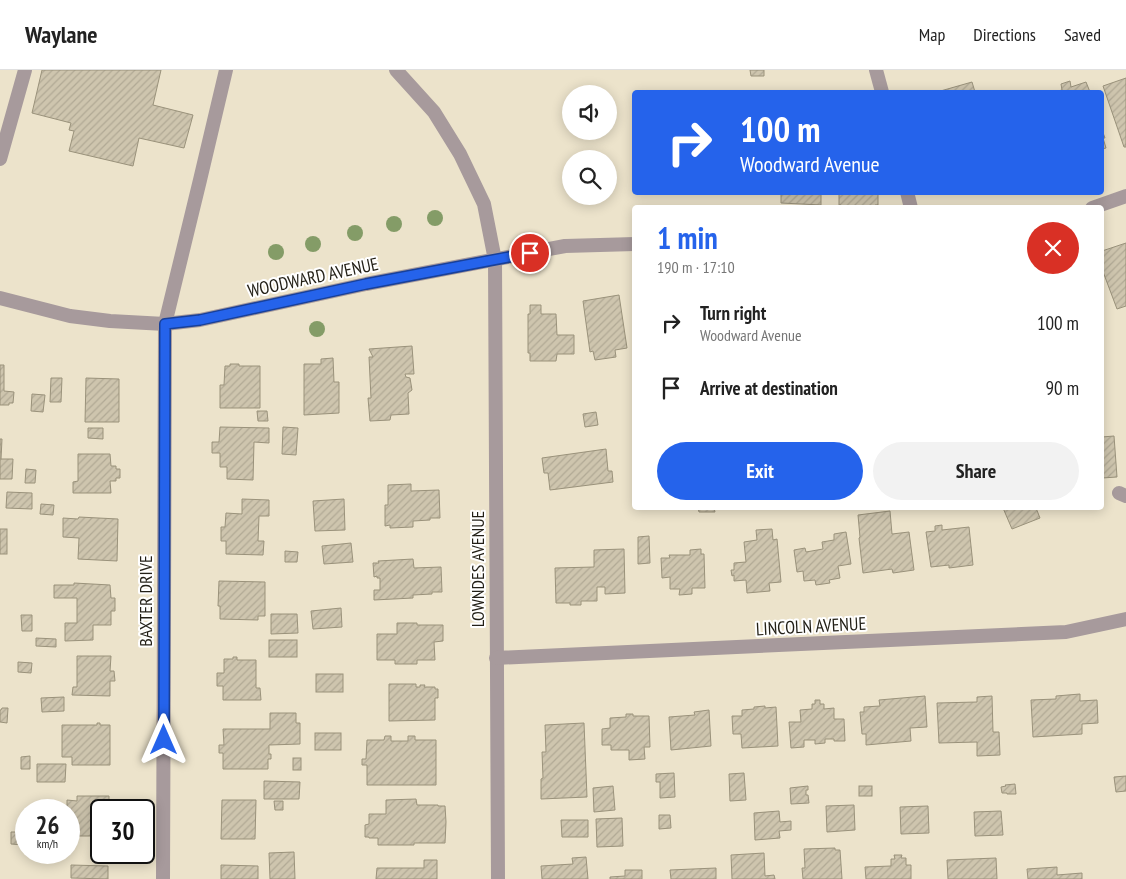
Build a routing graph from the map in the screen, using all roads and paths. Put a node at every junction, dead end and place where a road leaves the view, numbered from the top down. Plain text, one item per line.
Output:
1 (25, 70) edge
2 (226, 70) edge
3 (396, 70) edge
4 (876, 70) edge
5 (881, 90) edge
6 (0, 159) edge
7 (1126, 196) edge
8 (1100, 205) edge
9 (632, 244) edge
10 (495, 260) junction
11 (0, 298) edge
12 (165, 324) junction
13 (1126, 619) edge
14 (496, 658) junction
15 (163, 879) edge
16 (498, 879) edge

1 - 6 street
2 - 12 street, BAXTER DRIVE
3 - 10 street, LOWNDES AVENUE
4 - 5 street
7 - 8 street
9 - 10 street, WOODWARD AVENUE
10 - 12 street, WOODWARD AVENUE
10 - 14 street, LOWNDES AVENUE
11 - 12 street, WOODWARD AVENUE
12 - 15 street, BAXTER DRIVE
13 - 14 street, LINCOLN AVENUE
14 - 16 street, LOWNDES AVENUE

